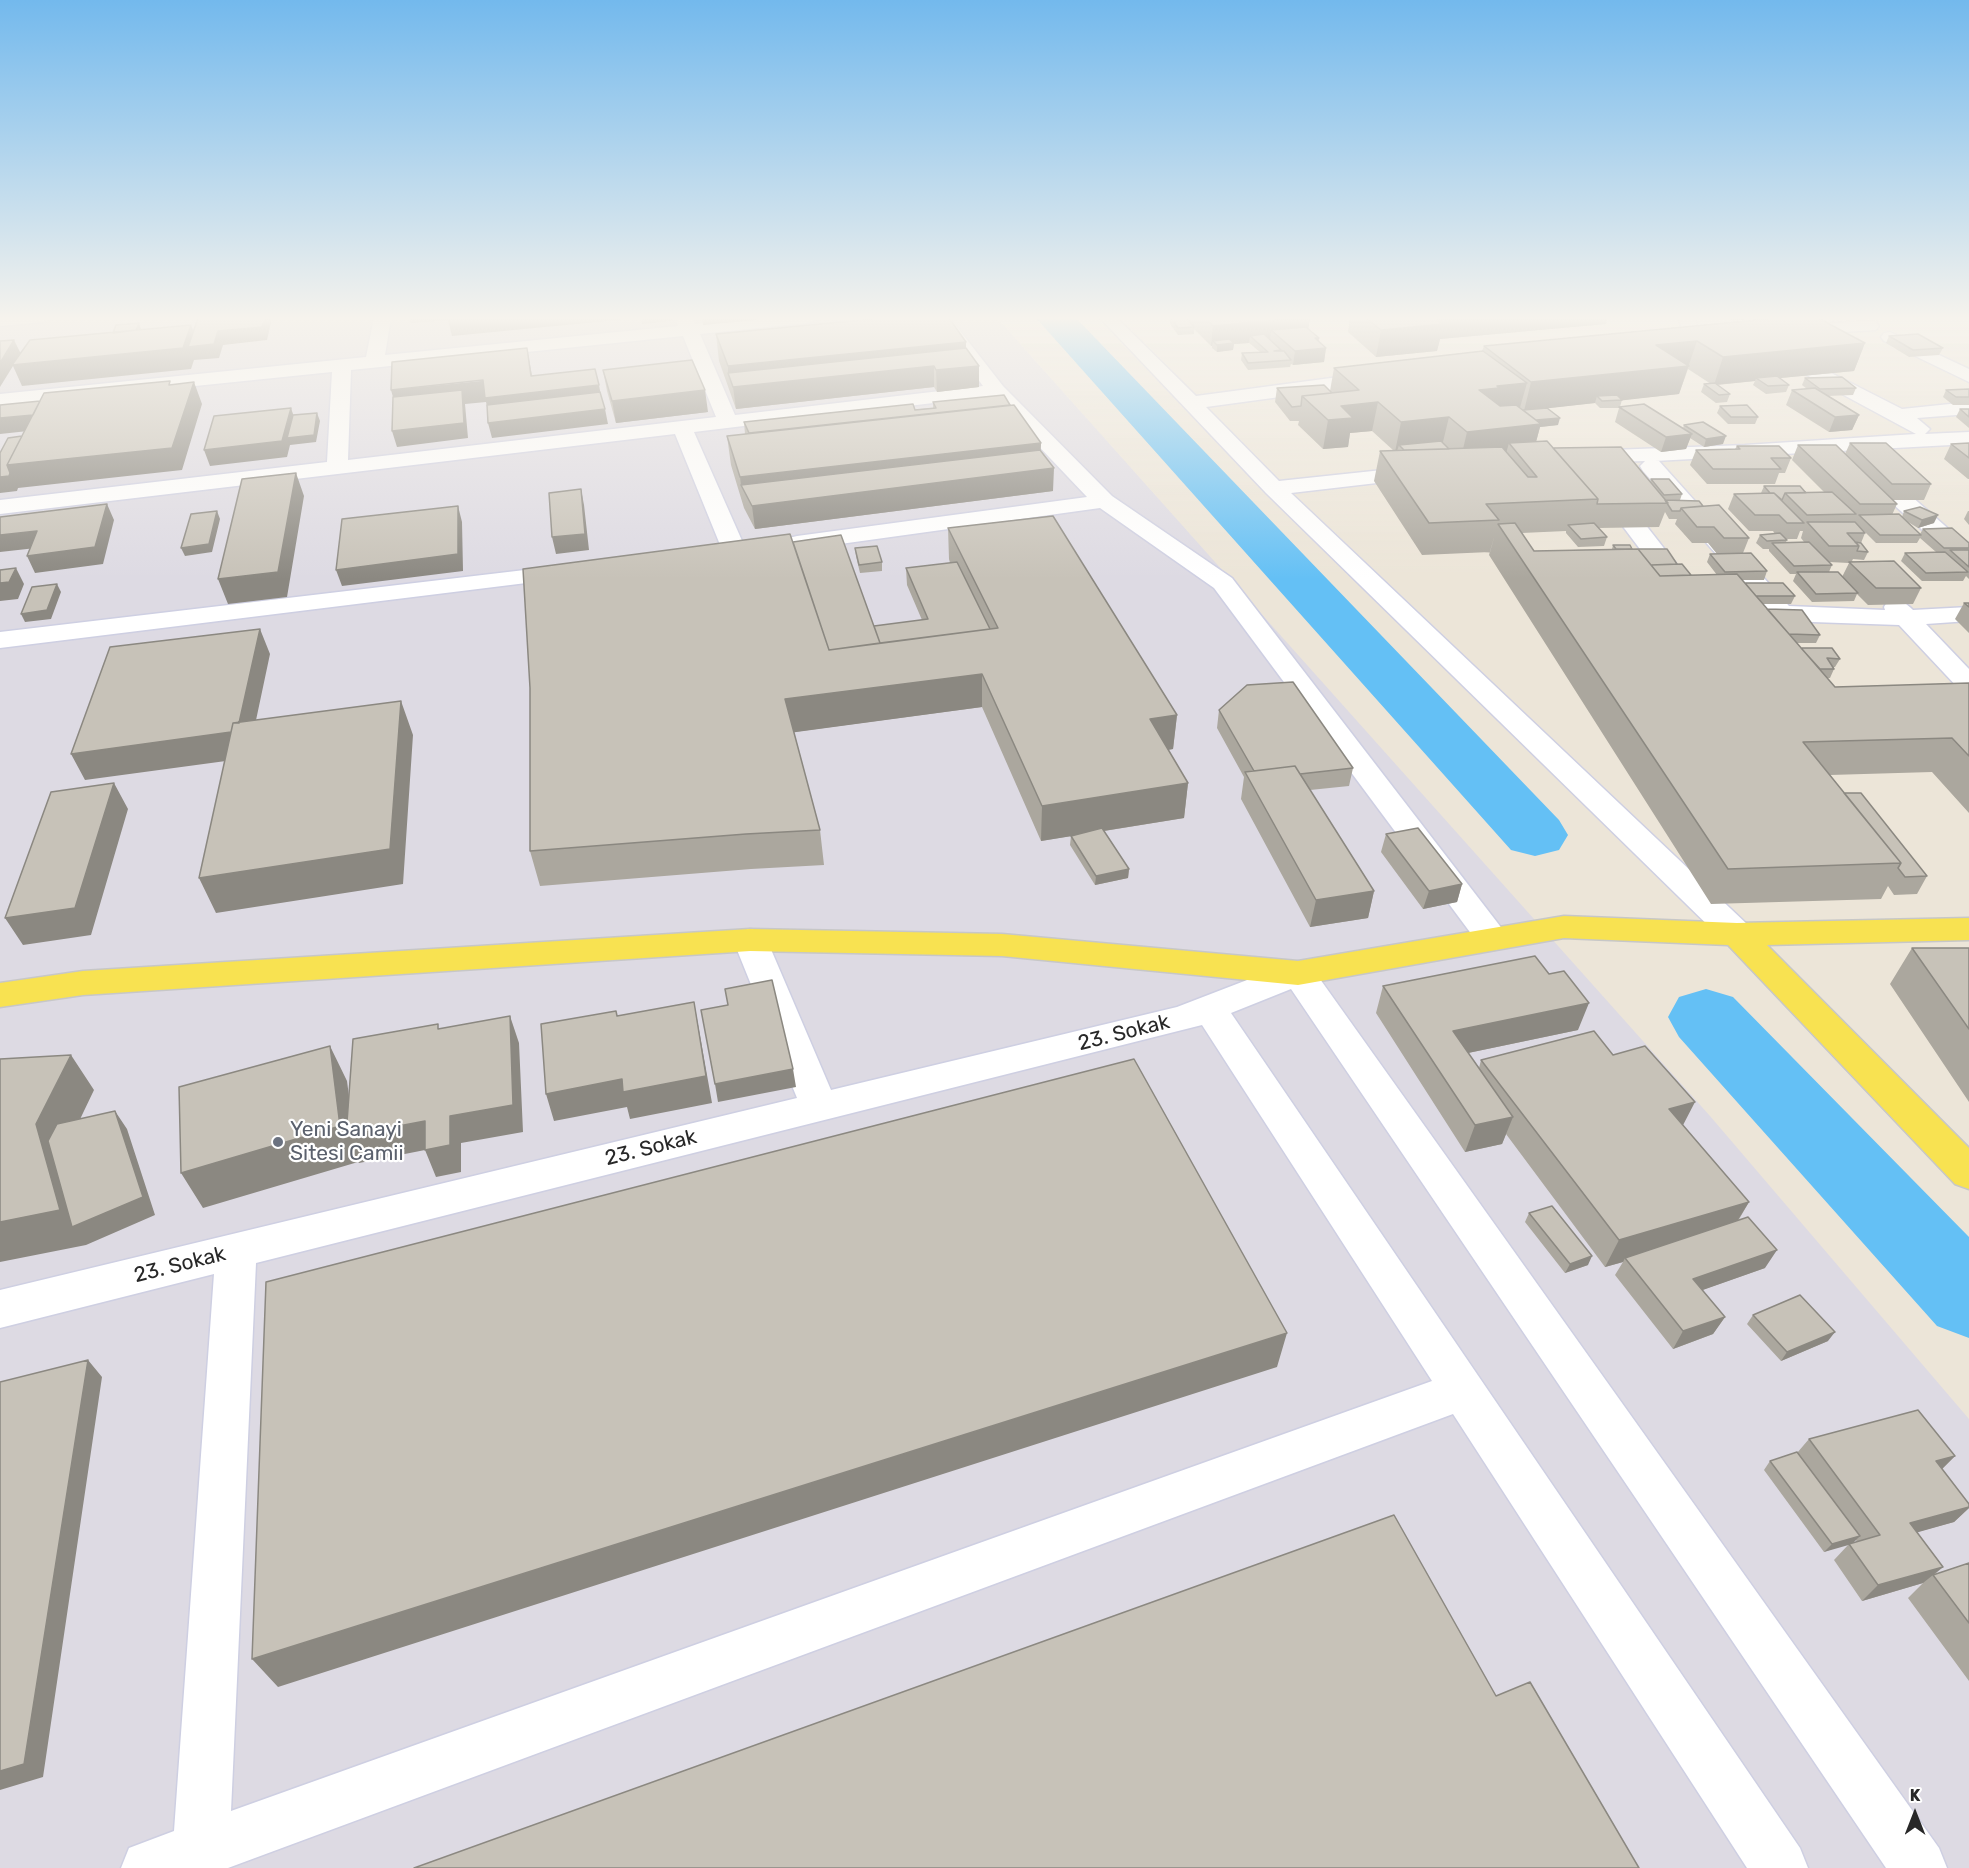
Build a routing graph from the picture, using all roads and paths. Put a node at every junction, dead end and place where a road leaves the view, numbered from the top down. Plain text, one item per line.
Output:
1 (340, 405) edge
2 (721, 405) edge
3 (873, 405) edge
4 (1011, 405) edge
5 (1193, 405) edge
6 (1883, 405) edge
7 (1969, 408) edge
8 (1903, 417) junction
9 (729, 423) junction
10 (682, 427) junction
11 (1934, 438) junction
12 (1969, 438) edge
13 (1838, 444) junction
14 (1642, 455) junction
15 (1969, 457) edge
16 (337, 468) junction
17 (1435, 471) edge
18 (1274, 488) junction
19 (1104, 501) junction
20 (0, 507) edge
21 (755, 549) junction
22 (712, 554) edge
23 (1969, 559) edge
24 (593, 569) edge
25 (1883, 593) edge
26 (1691, 598) edge
27 (1741, 610) edge
28 (1783, 614) junction
29 (1969, 614) edge
30 (1907, 618) junction
31 (0, 640) edge
32 (1969, 684) edge
33 (1969, 929) edge
34 (1737, 934) junction
35 (1493, 939) junction
36 (750, 940) junction
37 (1298, 973) junction
38 (0, 981) edge
39 (83, 983) junction
40 (0, 995) edge
41 (1209, 1008) junction
42 (819, 1107) junction
43 (1969, 1173) edge
44 (236, 1251) junction
45 (0, 1309) edge
46 (1463, 1390) junction
47 (200, 1859) edge
48 (149, 1868) edge
49 (1780, 1868) edge
50 (1919, 1868) edge

1 - 16 street
2 - 9 street
3 - 9 street
4 - 19 street
5 - 18 street
6 - 8 street
7 - 8 street
8 - 11 street
9 - 10 street
10 - 16 street
10 - 21 street
11 - 12 street
11 - 13 street
11 - 15 street
13 - 14 street
13 - 23 street
14 - 26 street
14 - 28 street
16 - 20 street
17 - 18 street
18 - 34 street
19 - 21 street
19 - 35 street
21 - 22 street
24 - 31 street
25 - 30 street
27 - 28 street
28 - 30 street
29 - 30 street
30 - 32 street
33 - 34 main road
34 - 35 main road
34 - 43 main road
35 - 37 main road
36 - 37 main road
36 - 39 main road
36 - 42 street
37 - 41 street, 23. Sokak
37 - 50 street
38 - 39 main road
39 - 40 main road
41 - 42 street, 23. Sokak
41 - 46 street
42 - 44 street, 23. Sokak
44 - 45 street, 23. Sokak
44 - 47 street
46 - 47 street
46 - 49 street
47 - 48 street

